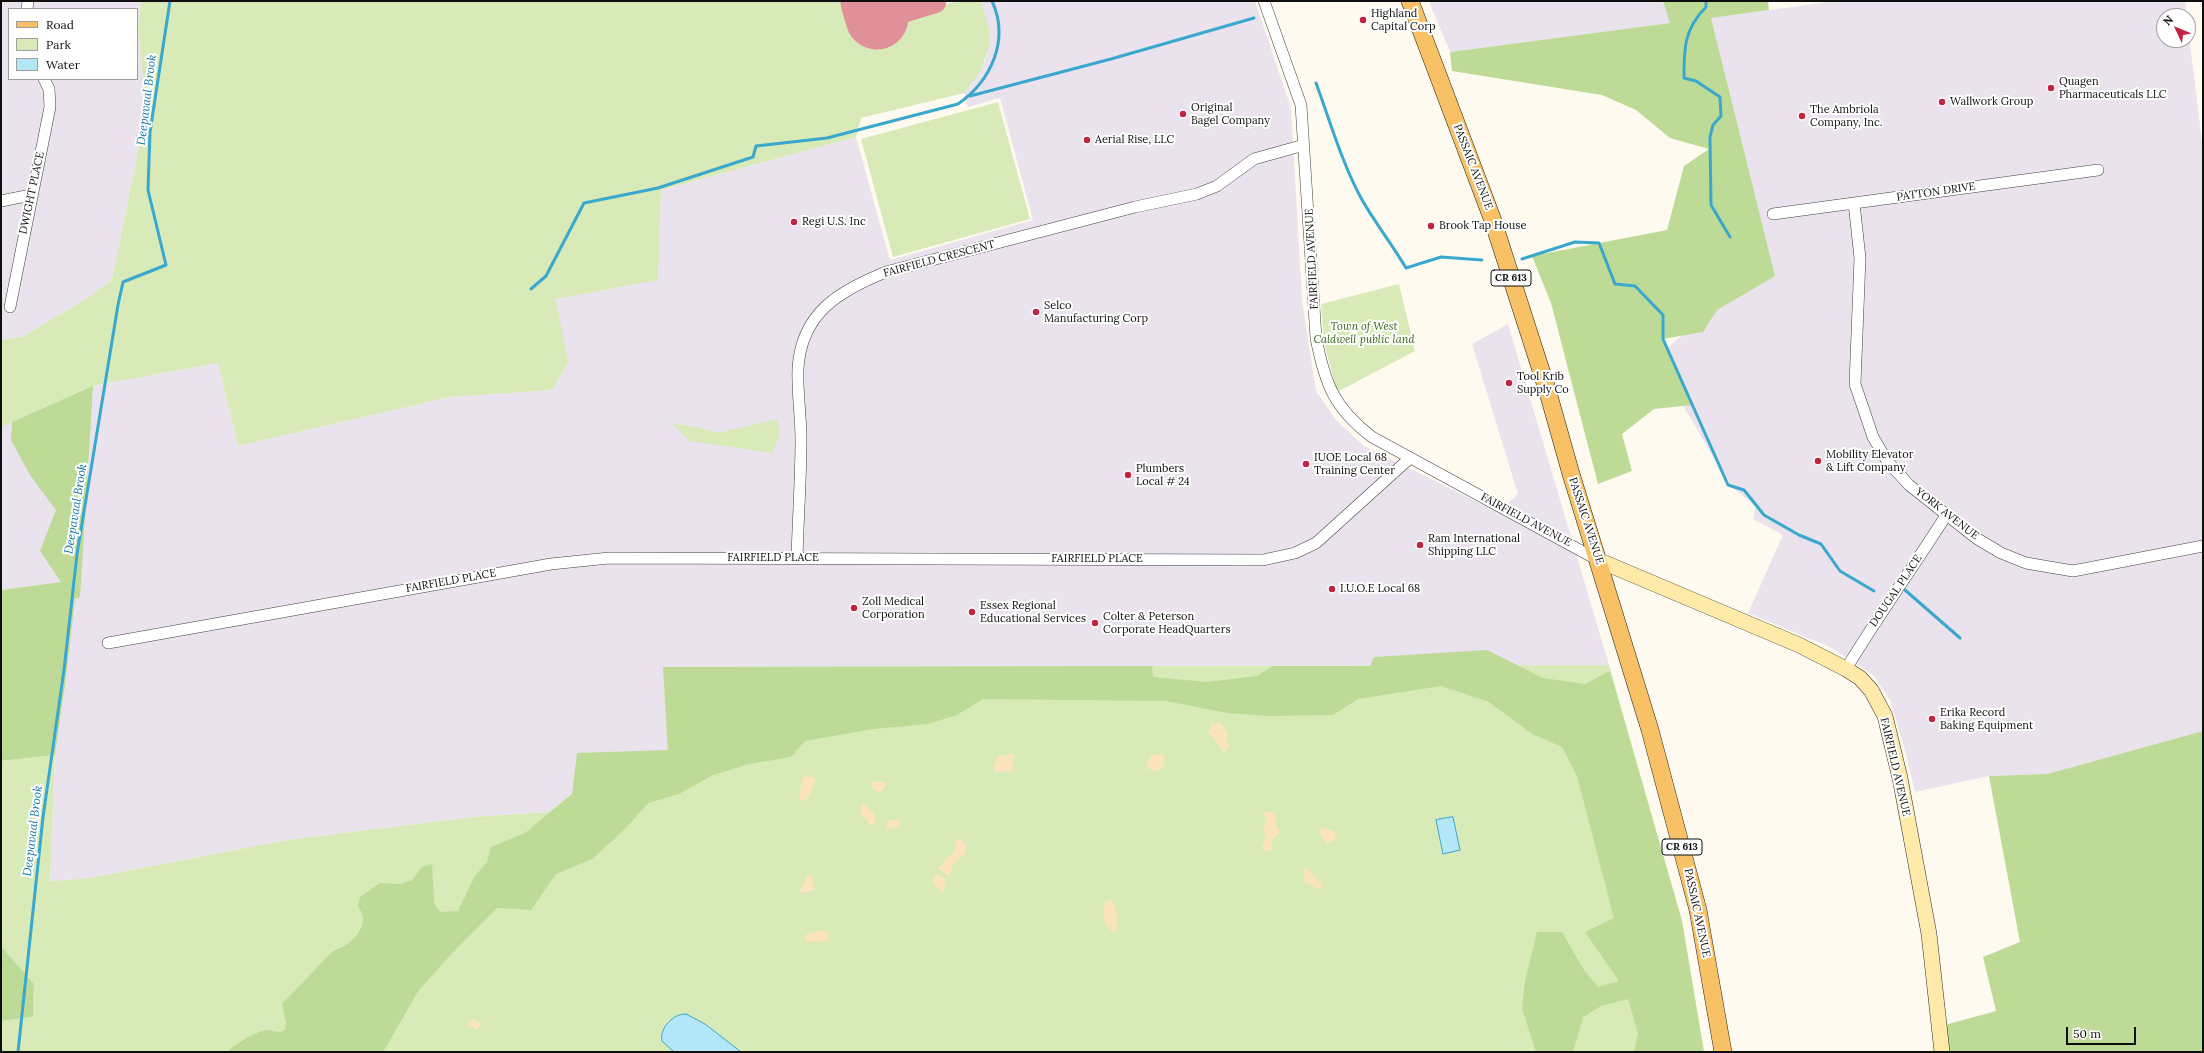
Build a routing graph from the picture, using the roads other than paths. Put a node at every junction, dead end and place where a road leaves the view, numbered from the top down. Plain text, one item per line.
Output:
1 (1264, 1) edge
2 (1410, 1) edge
3 (44, 80) edge
4 (1304, 145) junction
5 (2098, 170) dead end
6 (31, 195) junction
7 (1, 201) edge
8 (1854, 203) junction
9 (1773, 214) dead end
10 (10, 307) dead end
11 (1410, 458) junction
12 (1947, 514) junction
13 (2203, 546) edge
14 (797, 558) junction
15 (1598, 560) junction
16 (108, 643) dead end
17 (1846, 669) junction
18 (1723, 1052) edge
19 (1942, 1052) edge

1 - 4 street, FAIRFIELD AVENUE
2 - 15 main road, PASSAIC AVENUE / CR 613
3 - 6 street, DWIGHT PLACE
4 - 11 street, FAIRFIELD AVENUE
4 - 14 street, FAIRFIELD CRESCENT
5 - 8 street, PATTON DRIVE
6 - 7 street
6 - 10 street, DWIGHT PLACE
8 - 9 street, PATTON DRIVE
8 - 12 street, YORK AVENUE
11 - 14 street, FAIRFIELD PLACE
11 - 15 street, FAIRFIELD AVENUE
12 - 13 street, YORK AVENUE
12 - 17 street, DOUGAL PLACE
14 - 16 street, FAIRFIELD PLACE
15 - 17 street, FAIRFIELD AVENUE
15 - 18 main road, PASSAIC AVENUE / CR 613
17 - 19 street, FAIRFIELD AVENUE

